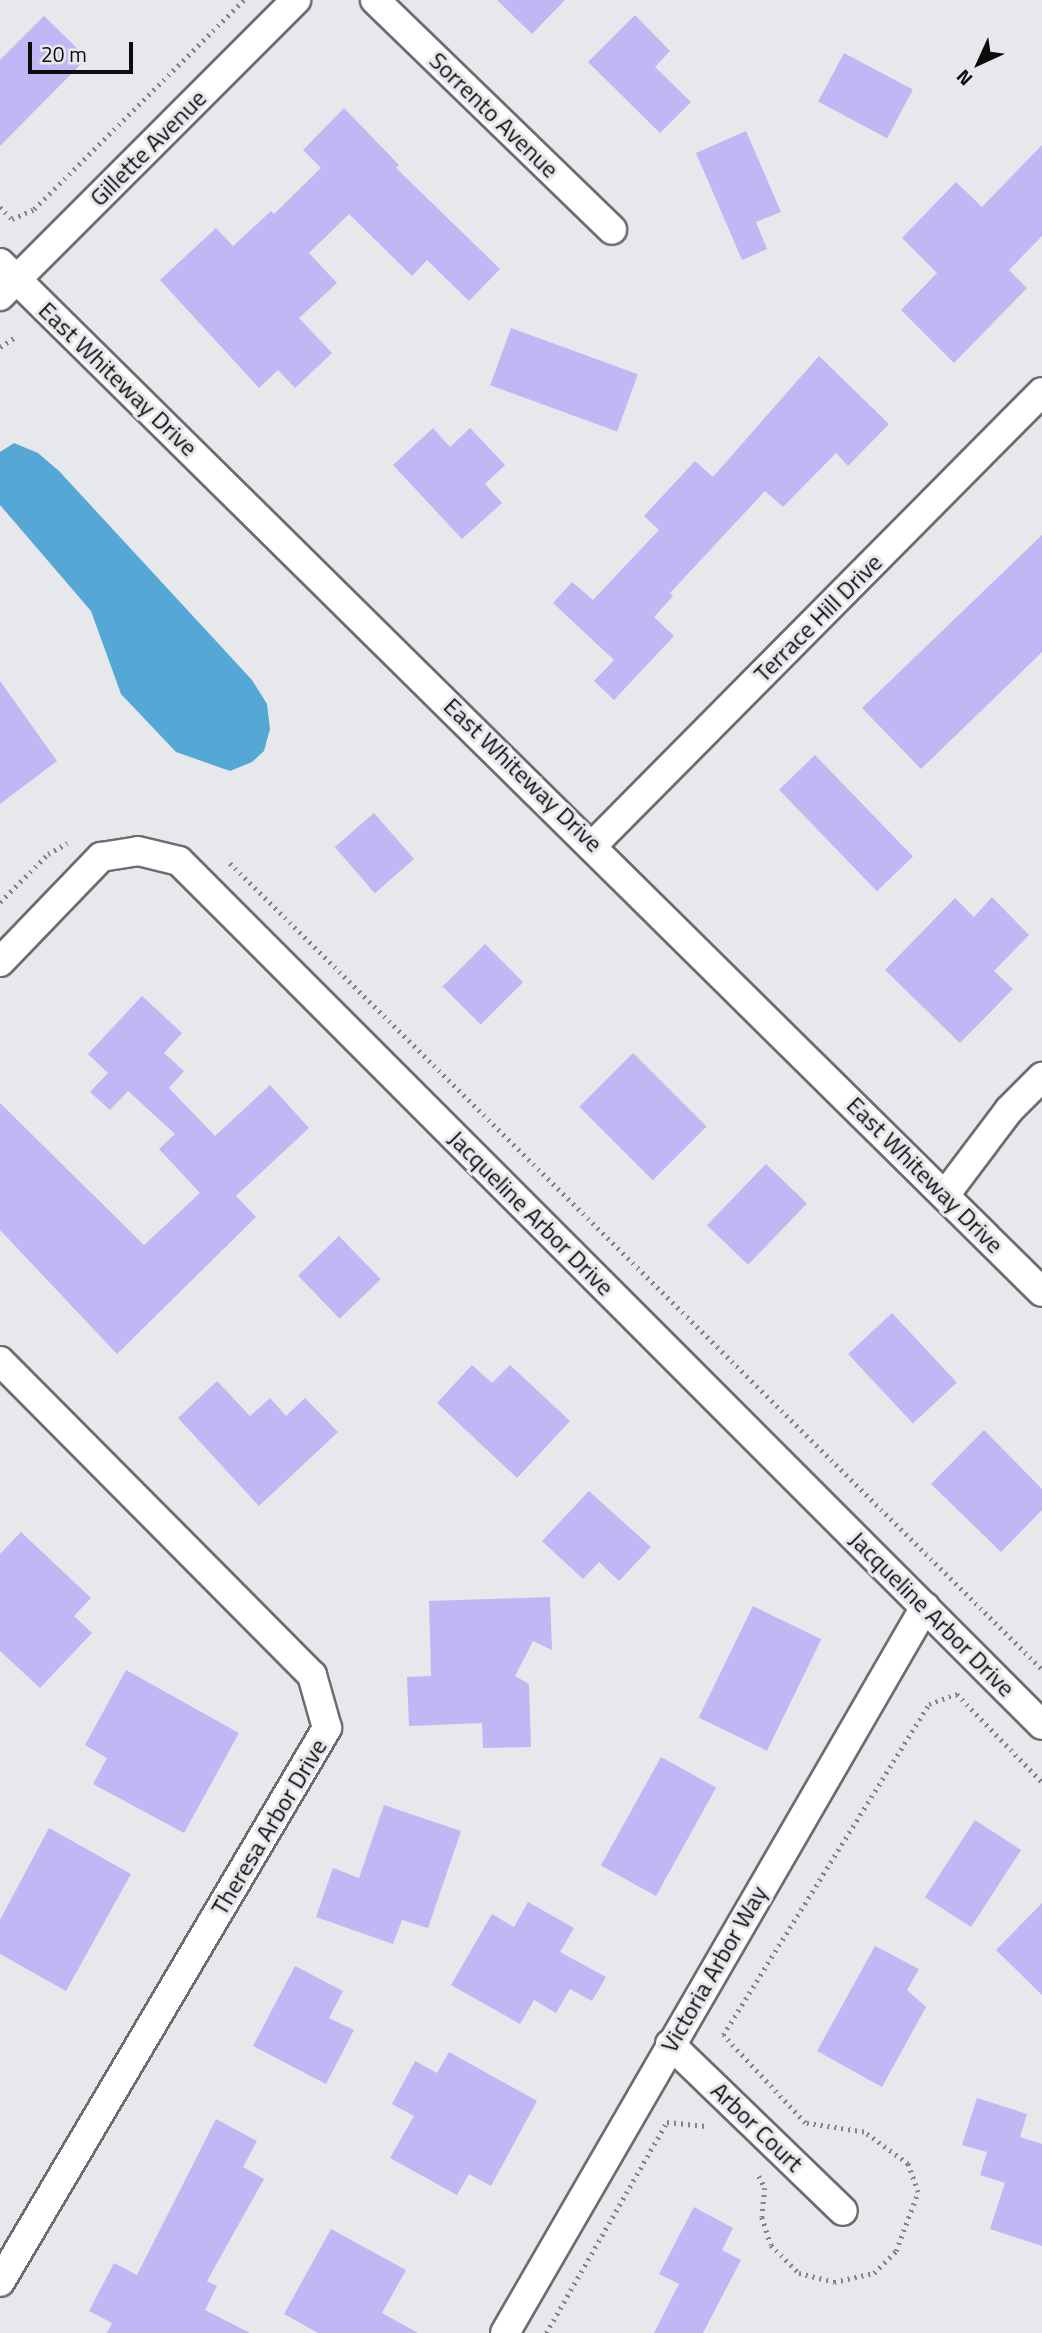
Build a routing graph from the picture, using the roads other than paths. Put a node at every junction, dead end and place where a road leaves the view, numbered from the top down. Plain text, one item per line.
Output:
1 (296, 0) edge
2 (375, 0) edge
3 (612, 230) dead end
4 (5, 279) edge
5 (1042, 393) edge
6 (593, 844) junction
7 (0, 962) edge
8 (1042, 1077) edge
9 (945, 1195) junction
10 (1042, 1292) edge
11 (0, 1361) edge
12 (926, 1607) junction
13 (1042, 1725) edge
14 (670, 2044) junction
15 (843, 2211) dead end
16 (0, 2282) edge
17 (505, 2333) edge

1 - 4 street, Gillette Avenue
2 - 3 street, Sorrento Avenue
4 - 6 street, East Whiteway Drive
5 - 6 street, Terrace Hill Drive
6 - 9 street, East Whiteway Drive
7 - 12 street, Jacqueline Arbor Drive
8 - 9 street
9 - 10 street, East Whiteway Drive
11 - 16 street, Theresa Arbor Drive
12 - 13 street, Jacqueline Arbor Drive
12 - 14 street, Victoria Arbor Way
14 - 15 street, Arbor Court
14 - 17 street, Victoria Arbor Way

